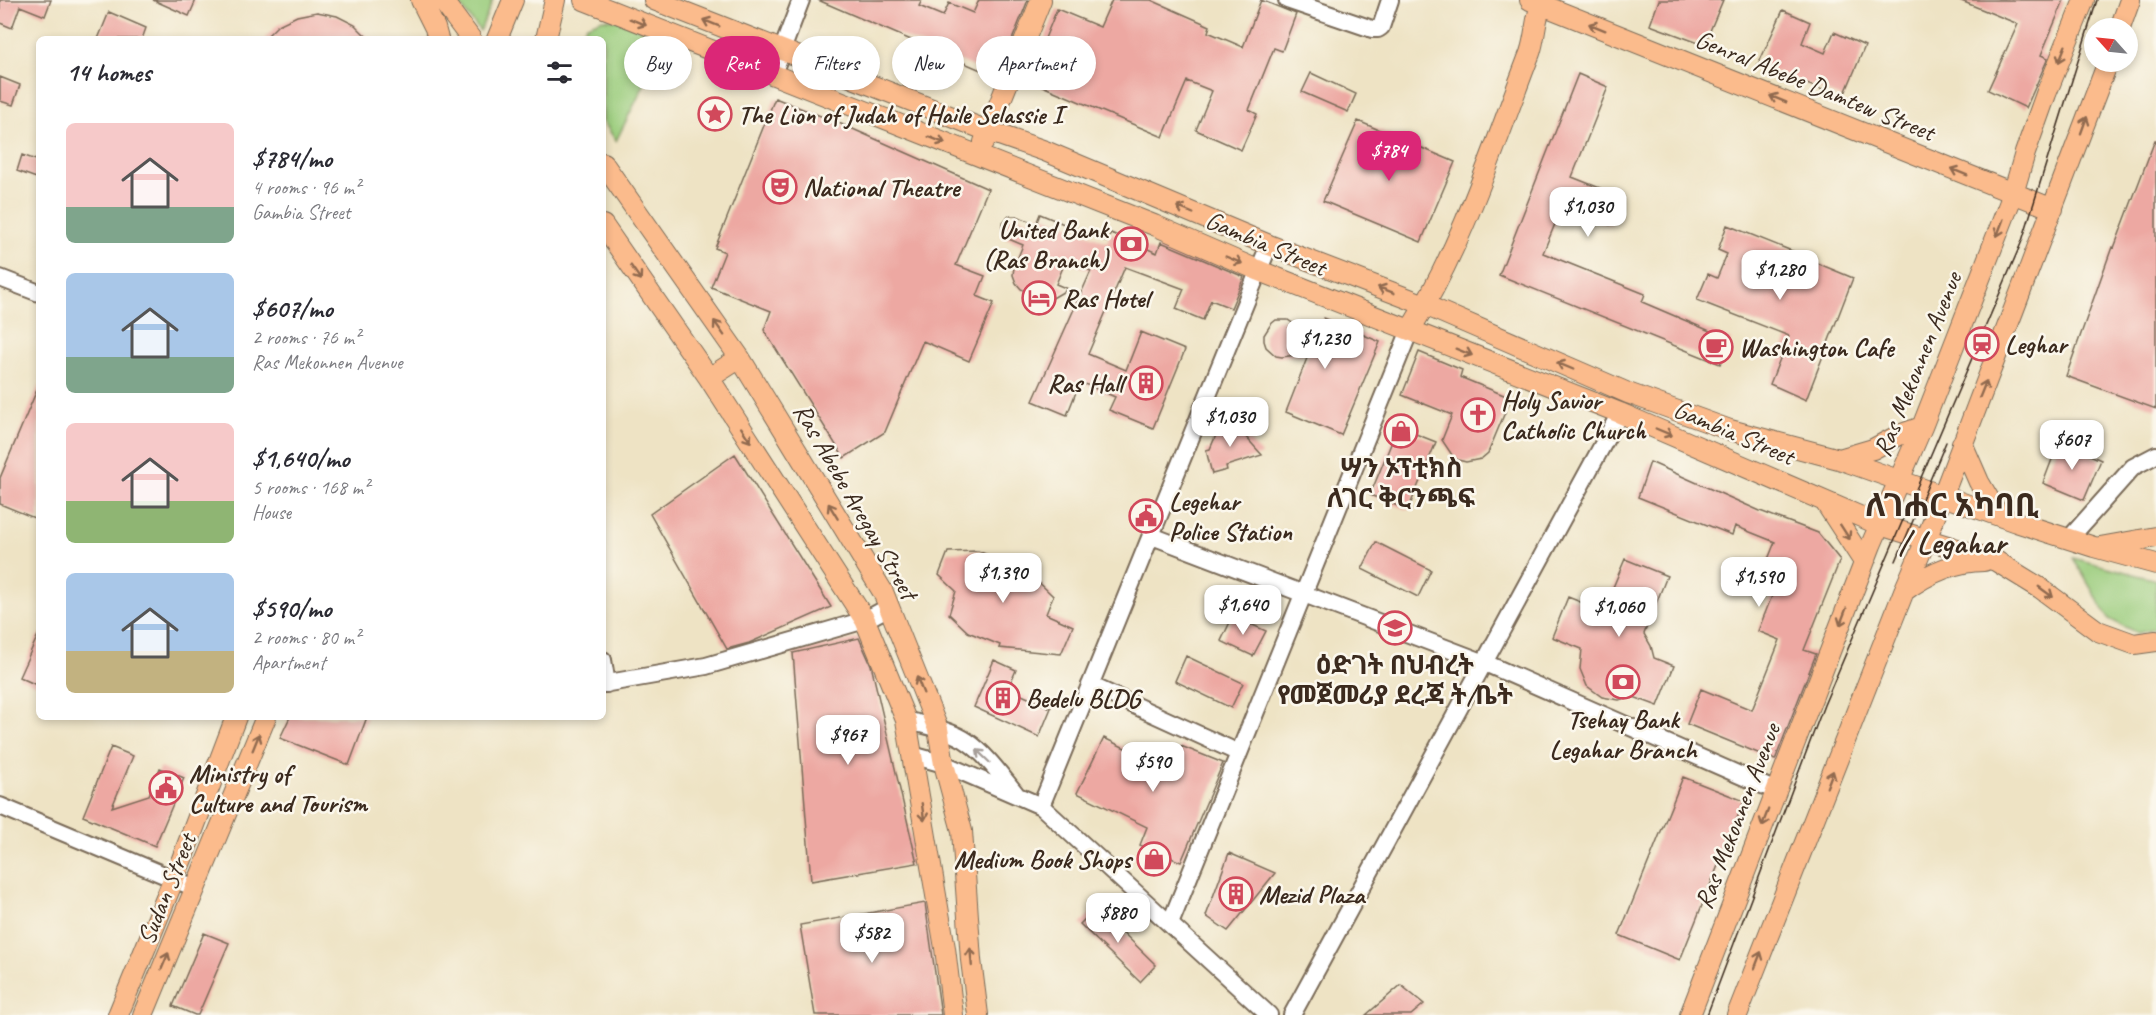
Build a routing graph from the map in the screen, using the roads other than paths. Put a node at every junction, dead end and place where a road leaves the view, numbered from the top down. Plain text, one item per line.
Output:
1 (422, 0) edge
2 (442, 0) edge
3 (513, 0) edge
4 (555, 0) edge
5 (584, 0) edge
6 (654, 0) edge
7 (801, 0) edge
8 (1041, 0) edge
9 (1287, 0) edge
10 (1390, 0) edge
11 (2084, 0) edge
12 (2130, 0) edge
13 (1538, 2) edge
14 (1566, 6) edge
15 (2124, 18) edge
16 (437, 36) edge
17 (469, 36) edge
18 (498, 36) edge
19 (547, 36) edge
20 (1534, 41) junction
21 (704, 47) edge
22 (782, 51) junction
23 (780, 56) edge
24 (2104, 72) edge
25 (780, 77) edge
26 (988, 131) junction
27 (979, 157) junction
28 (606, 167) edge
29 (2013, 194) junction
30 (2053, 208) junction
31 (606, 229) edge
32 (1269, 245) junction
33 (1260, 271) junction
34 (0, 278) edge
35 (36, 292) edge
36 (1425, 305) junction
37 (1410, 330) junction
38 (740, 358) junction
39 (710, 378) junction
40 (1620, 413) junction
41 (1922, 427) junction
42 (1962, 443) junction
43 (2156, 455) edge
44 (1839, 459) junction
45 (1899, 481) junction
46 (1943, 496) junction
47 (1825, 502) junction
48 (1999, 516) junction
49 (1880, 525) junction
50 (1152, 536) junction
51 (2156, 537) edge
52 (2069, 539) junction
53 (1926, 540) junction
54 (2094, 548) junction
55 (1996, 561) junction
56 (1864, 562) junction
57 (2156, 564) edge
58 (1904, 591) junction
59 (1303, 595) junction
60 (889, 607) junction
61 (865, 620) junction
62 (2156, 641) edge
63 (1485, 663) junction
64 (606, 684) edge
65 (1090, 686) junction
66 (235, 720) edge
67 (265, 720) edge
68 (906, 720) junction
69 (938, 729) junction
70 (1239, 753) junction
71 (912, 754) junction
72 (944, 764) junction
73 (1776, 791) junction
74 (1019, 797) junction
75 (0, 806) edge
76 (1041, 806) junction
77 (173, 879) junction
78 (195, 888) junction
79 (1170, 924) junction
80 (118, 1015) edge
81 (143, 1015) edge
82 (953, 1015) edge
83 (978, 1015) edge
84 (1269, 1015) edge
85 (1292, 1015) edge
86 (1690, 1015) edge
87 (1737, 1015) edge

1 - 16 main road
2 - 17 main road
3 - 18 main road
4 - 19 main road
5 -> 21 main road, Gambia Street
22 -> 6 main road, Gambia Street
7 - 22 street
8 - 26 main road
9 - 10 street
11 -> 29 main road, Ras Mekonnen Avenue
12 - 15 main road
13 - 14 main road, Genral Abebe Damtew Street
13 - 20 main road
14 - 20 main road
29 -> 14 main road, Genral Abebe Damtew Street
20 - 36 main road
22 - 23 street
22 - 26 main road, Gambia Street
30 -> 24 main road
25 -> 27 main road, Gambia Street
26 - 27 main road
32 -> 26 main road, Gambia Street
27 -> 33 main road, Gambia Street
38 -> 28 main road, Ras Abebe Aregay Street
29 - 30 main road, Genral Abebe Damtew Street
29 -> 41 main road, Ras Mekonnen Avenue
42 -> 30 main road
31 -> 39 main road, Ras Abebe Aregay Street
32 - 33 street
36 -> 32 main road, Gambia Street
33 - 37 main road, Gambia Street
33 - 50 street
34 - 35 street
36 - 37 main road
44 -> 36 main road, Gambia Street
37 -> 40 main road, Gambia Street
37 - 59 street
38 - 39 main road
60 -> 38 main road, Ras Abebe Aregay Street
39 -> 61 main road, Ras Abebe Aregay Street
40 -> 47 main road, Gambia Street
40 - 63 street
41 - 44 main road
41 - 45 main road, Ras Mekonnen Avenue
42 - 46 main road
42 - 48 main road
43 - 52 street
44 - 45 main road, Gambia Street
45 - 46 main road, Gambia Street
45 - 49 main road, Ras Mekonnen Avenue
46 - 48 main road, Gambia Street
46 - 53 main road
47 - 49 main road, Gambia Street
47 -> 56 main road
48 - 52 main road, Gambia Street
49 - 53 main road, Gambia Street
49 - 56 main road, Ras Mekonnen Avenue
50 - 59 street
50 - 65 street
51 - 54 main road
52 - 54 main road, Gambia Street
53 - 55 main road, Gambia Street
53 - 58 main road
54 - 57 main road, Gambia Street
55 - 58 main road
55 -> 62 main road, Gambia Street
56 -> 73 main road, Ras Mekonnen Avenue
87 -> 58 main road
59 - 63 street
59 - 70 street
60 - 61 street
69 -> 60 main road, Ras Abebe Aregay Street
61 - 64 street
61 - 68 main road, Ras Abebe Aregay Street
63 - 73 street
63 - 85 street
65 - 70 street
65 - 76 street
66 - 77 main road, Sudan Street
78 -> 67 main road, Sudan Street
68 - 69 street
68 - 71 main road, Ras Abebe Aregay Street
69 - 72 main road, Ras Abebe Aregay Street
74 -> 69 street
70 - 79 street
71 - 72 street
71 -> 82 main road, Ras Abebe Aregay Street
72 - 74 street
83 -> 72 main road, Ras Abebe Aregay Street
73 -> 86 main road, Ras Mekonnen Avenue
74 - 76 street
75 - 77 street
76 - 79 street
77 - 78 street
77 - 80 main road, Sudan Street
81 -> 78 main road, Sudan Street
79 - 84 street

